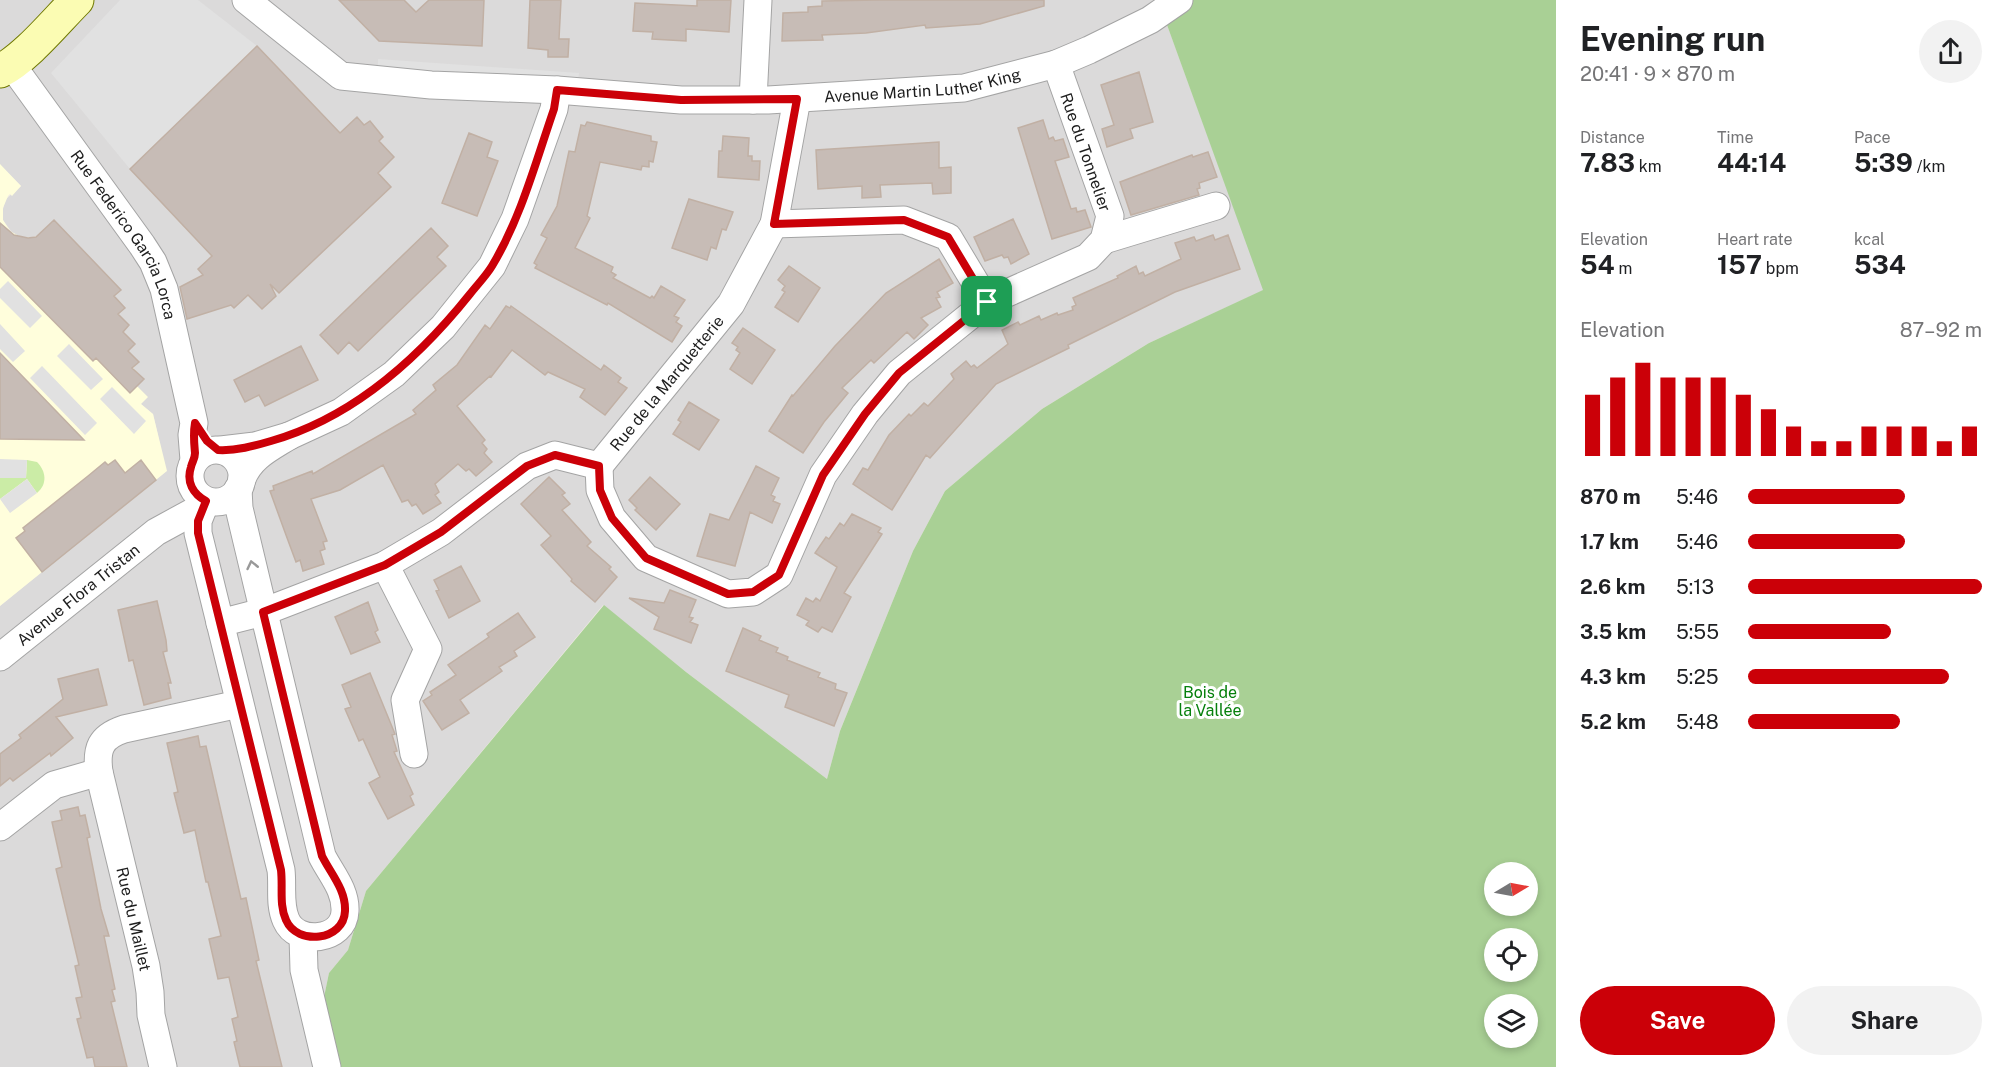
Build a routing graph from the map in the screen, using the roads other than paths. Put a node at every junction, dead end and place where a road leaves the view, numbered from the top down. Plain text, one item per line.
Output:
1 (77, 0) edge
2 (246, 0) edge
3 (758, 0) edge
4 (1179, 0) edge
5 (1056, 64) junction
6 (6, 68) edge
7 (557, 90) junction
8 (797, 99) junction
9 (753, 100) junction
10 (1216, 206) dead end
11 (774, 224) junction
12 (1104, 240) junction
13 (987, 302) junction
14 (289, 436) junction
15 (599, 466) junction
16 (206, 479) junction
17 (240, 484) junction
18 (160, 530) junction
19 (198, 533) junction
20 (385, 565) junction
21 (263, 612) junction
22 (220, 623) junction
23 (0, 657) edge
24 (240, 704) junction
25 (414, 754) dead end
26 (99, 772) junction
27 (0, 827) edge
28 (303, 936) junction
29 (163, 1067) edge
30 (327, 1067) edge

1 - 6 main road
2 - 7 street, Avenue Martin Luther King
3 - 9 street
4 - 5 street, Avenue Martin Luther King
5 - 8 street, Avenue Martin Luther King
5 - 12 street, Rue du Tonnelier
6 - 16 street, Rue Federico Garcia Lorca
7 - 9 street, Avenue Martin Luther King
7 - 14 street
8 - 9 street, Avenue Martin Luther King
8 - 11 street, Rue de la Marquetterie
10 - 12 street
11 - 13 street
11 - 15 street, Rue de la Marquetterie
12 - 13 street
13 - 15 street
14 - 16 street
14 - 17 street
15 - 20 street, Rue de la Marquetterie
16 - 17 street
16 - 17 street
16 - 18 street, Avenue Flora Tristan
16 - 19 street, Rue Federico Garcia Lorca
21 -> 17 street
18 - 19 street
18 - 23 street, Avenue Flora Tristan
19 - 22 street, Rue Federico Garcia Lorca
20 - 21 street, Rue de la Marquetterie
20 - 25 street
21 - 22 street, Rue de la Marquetterie
21 - 28 street
22 - 24 street, Rue Federico Garcia Lorca
24 - 26 street, Rue du Maillet
24 - 28 street, Rue Federico Garcia Lorca
26 - 27 street
26 - 29 street, Rue du Maillet
28 - 30 street

